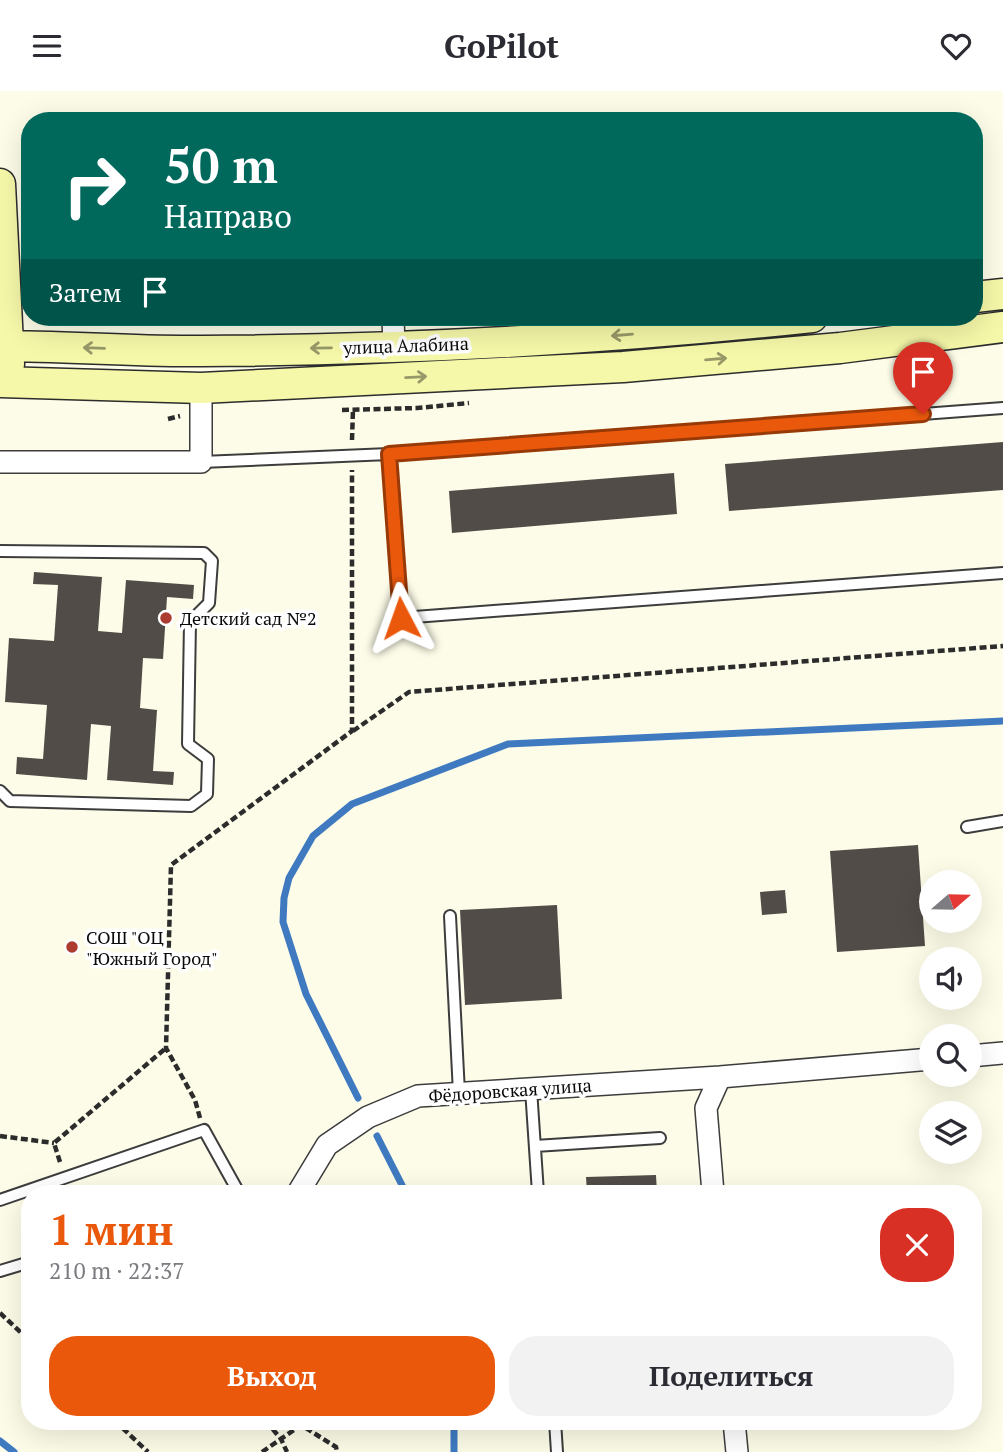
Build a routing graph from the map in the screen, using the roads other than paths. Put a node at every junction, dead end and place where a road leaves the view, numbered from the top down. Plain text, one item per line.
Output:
1 (0, 184) edge
2 (1003, 294) edge
3 (983, 296) edge
4 (393, 326) edge
5 (716, 326) edge
6 (1003, 327) edge
7 (4, 346) edge
8 (394, 347) junction
9 (5, 382) edge
10 (201, 388) junction
11 (1003, 408) edge
12 (389, 454) junction
13 (0, 462) edge
14 (201, 462) junction
15 (0, 551) edge
16 (1003, 573) edge
17 (0, 791) edge
18 (1003, 821) edge
19 (967, 827) dead end
20 (450, 916) dead end
21 (1003, 1053) edge
22 (982, 1055) edge
23 (919, 1060) edge
24 (720, 1077) junction
25 (531, 1089) junction
26 (459, 1093) junction
27 (660, 1138) dead end
28 (535, 1146) junction
29 (41, 1185) edge
30 (235, 1185) edge
31 (303, 1185) edge
32 (537, 1185) edge
33 (712, 1185) edge
34 (21, 1192) edge
35 (0, 1199) edge
36 (21, 1265) edge
37 (0, 1271) edge
38 (556, 1430) edge
39 (735, 1430) edge
40 (557, 1452) edge
41 (737, 1452) edge

1 - 7 street
2 - 3 street
4 - 8 street
5 -> 8 street, улица Алабина
10 -> 6 street
8 -> 7 street, улица Алабина
7 - 9 street
9 - 10 street
10 - 14 street
11 - 12 lane
12 - 14 lane
12 - 16 lane
13 - 14 street
15 - 17 lane
18 - 19 lane
20 - 26 lane
21 - 22 street
23 - 24 street, Фёдоровская улица
24 - 25 street, Фёдоровская улица
24 - 33 street
25 - 26 street, Фёдоровская улица
25 - 28 lane
26 - 31 street, Фёдоровская улица
27 - 28 lane
28 - 32 lane
29 - 30 lane
34 - 35 lane
36 - 37 lane
38 - 40 lane
39 - 41 street

